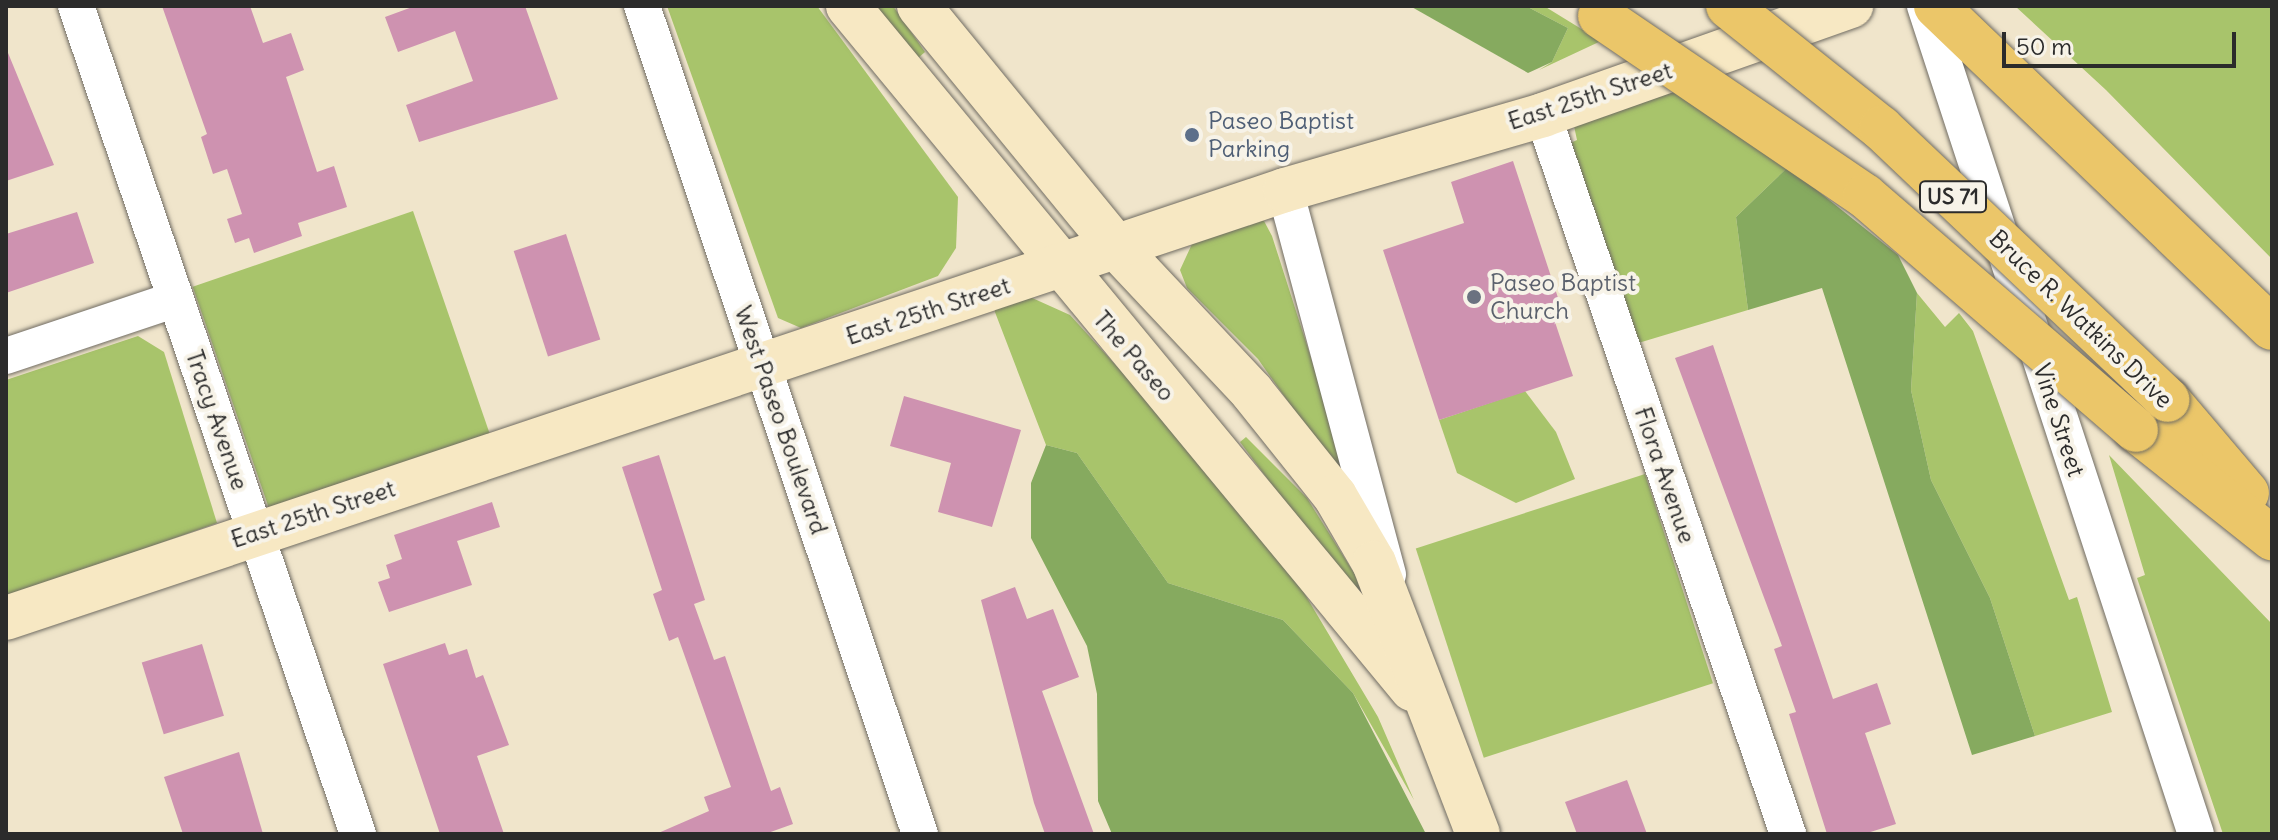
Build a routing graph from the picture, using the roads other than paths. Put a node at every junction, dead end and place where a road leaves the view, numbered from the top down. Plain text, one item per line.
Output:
1 (76, 6) edge
2 (642, 6) edge
3 (848, 6) edge
4 (919, 6) edge
5 (1728, 6) edge
6 (1851, 6) edge
7 (1925, 6) edge
8 (1936, 6) edge
9 (1592, 11) edge
10 (1543, 115) junction
11 (1285, 190) junction
12 (1116, 247) junction
13 (1058, 269) junction
14 (176, 299) junction
15 (2266, 322) edge
16 (6, 356) edge
17 (763, 366) junction
18 (2272, 523) edge
19 (255, 533) junction
20 (2272, 538) edge
21 (1395, 615) junction
22 (6, 618) edge
23 (1425, 703) junction
24 (358, 834) edge
25 (920, 834) edge
26 (1478, 834) edge
27 (1788, 834) edge
28 (2196, 834) edge

1 - 14 street, Tracy Avenue
2 - 17 street, West Paseo Boulevard
3 - 13 street, The Paseo
4 - 12 street, The Paseo
5 - 18 highway, Bruce R. Watkins Drive / US 71, bridge
6 - 10 street, East 25th Street
7 - 28 street, Vine Street
8 - 15 highway
9 - 20 highway, bridge
10 - 11 street, East 25th Street
10 - 27 street, Flora Avenue
11 - 12 street, East 25th Street
11 - 21 street
12 - 13 street, East 25th Street
12 - 21 street, The Paseo
13 - 17 street, East 25th Street
13 - 23 street, The Paseo
14 - 16 street
14 - 19 street, Tracy Avenue
17 - 19 street, East 25th Street
17 - 25 street, West Paseo Boulevard
19 - 22 street, East 25th Street
19 - 24 street, Tracy Avenue
21 - 23 street, The Paseo
23 - 26 street, The Paseo

